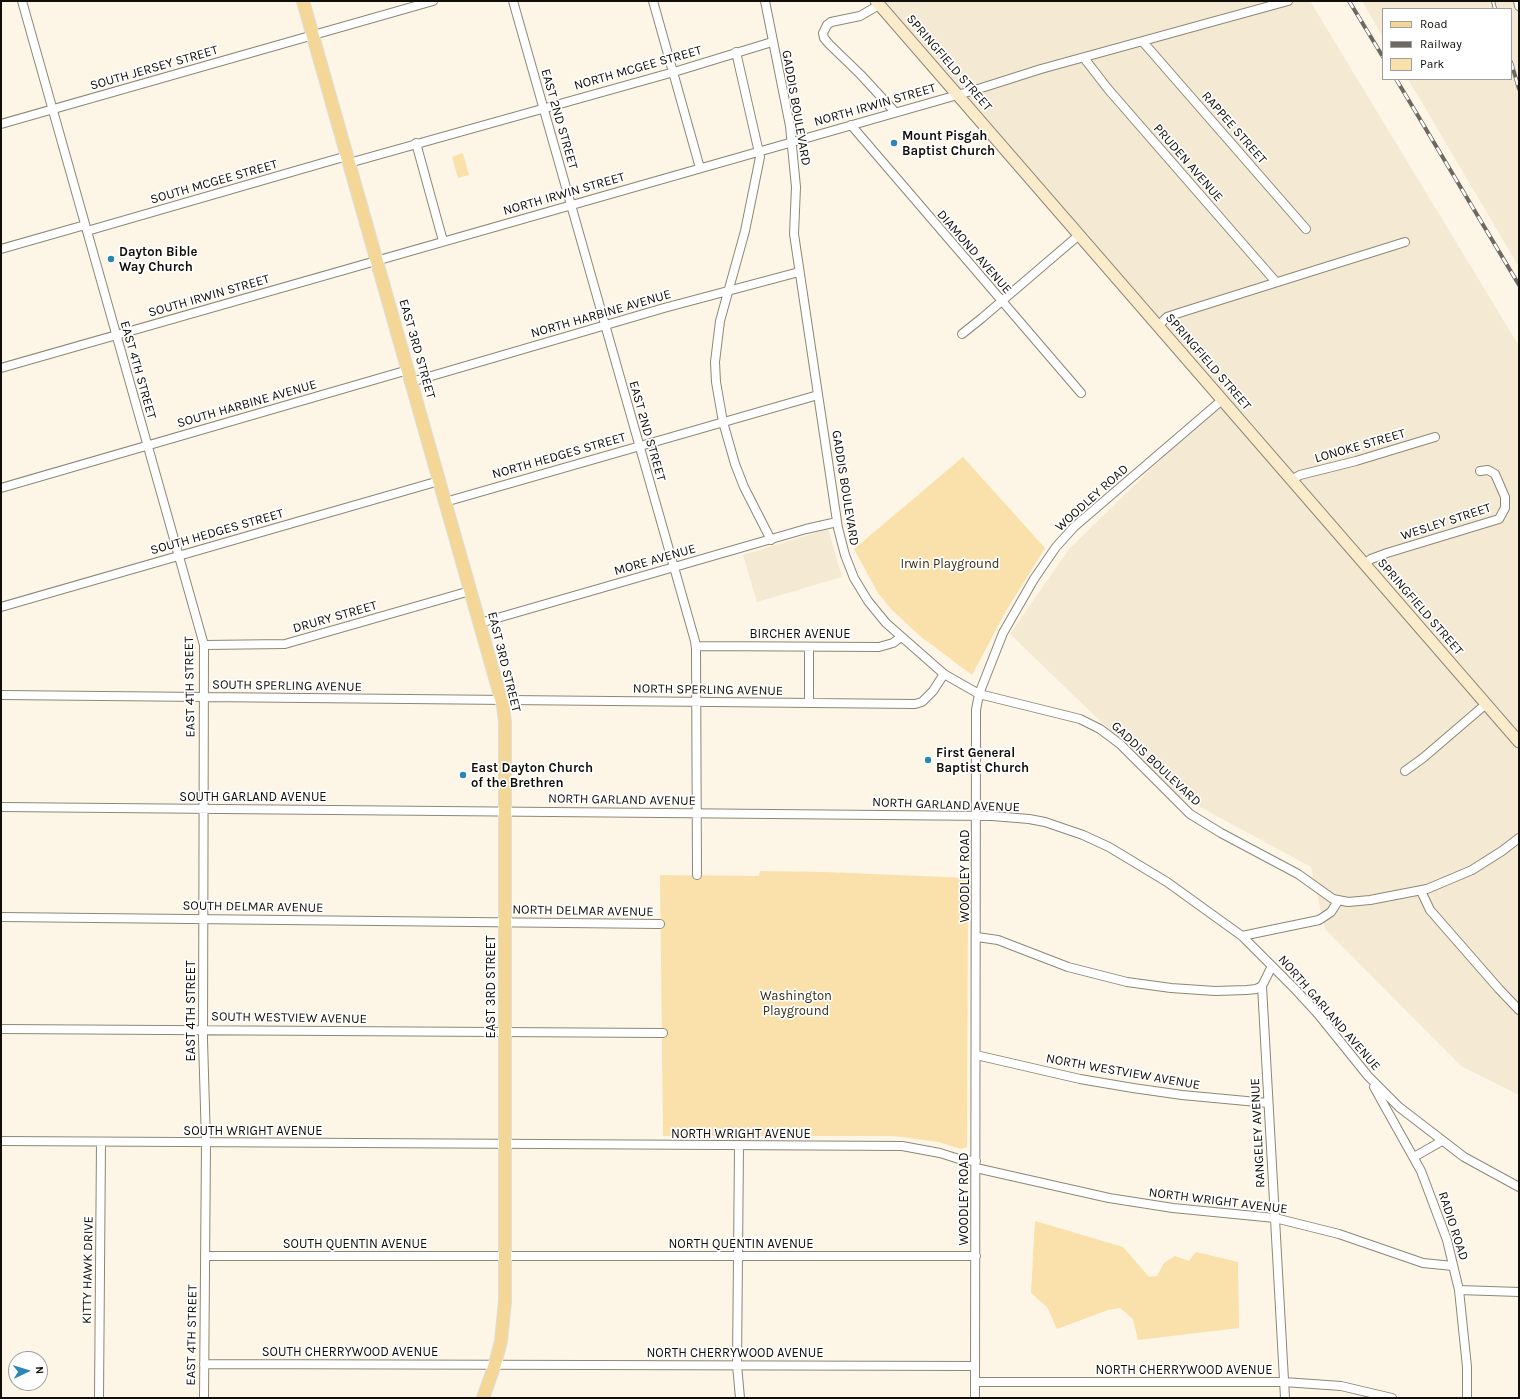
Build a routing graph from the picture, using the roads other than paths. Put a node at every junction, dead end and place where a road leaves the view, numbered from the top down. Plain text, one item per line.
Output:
1 (22, 1) edge
2 (303, 1) edge
3 (433, 1) edge
4 (513, 1) edge
5 (653, 1) edge
6 (766, 1) edge
7 (1288, 1) edge
8 (1518, 1) edge
9 (878, 3) edge
10 (1519, 6) edge
11 (313, 36) junction
12 (772, 42) junction
13 (1143, 42) junction
14 (736, 52) junction
15 (1084, 58) junction
16 (674, 72) junction
17 (957, 94) junction
18 (543, 107) junction
19 (52, 110) junction
20 (895, 112) junction
21 (1, 124) edge
22 (851, 125) junction
23 (792, 142) junction
24 (416, 143) junction
25 (760, 151) junction
26 (348, 160) junction
27 (700, 168) junction
28 (571, 205) junction
29 (86, 228) junction
30 (1306, 229) dead end
31 (1079, 235) junction
32 (443, 241) junction
33 (1405, 242) dead end
34 (1, 249) edge
35 (377, 260) junction
36 (798, 272) junction
37 (1276, 282) junction
38 (728, 290) junction
39 (1002, 301) junction
40 (605, 326) junction
41 (1158, 326) junction
42 (962, 334) dead end
43 (116, 335) junction
44 (1, 368) edge
45 (408, 370) junction
46 (411, 382) junction
47 (1081, 393) dead end
48 (818, 395) junction
49 (1222, 400) junction
50 (723, 422) junction
51 (1436, 437) dead end
52 (147, 445) junction
53 (639, 446) junction
54 (1480, 471) dead end
55 (1291, 480) junction
56 (439, 481) junction
57 (1, 488) edge
58 (445, 502) junction
59 (838, 522) junction
60 (771, 540) junction
61 (179, 556) junction
62 (1364, 564) junction
63 (673, 567) junction
64 (470, 591) junction
65 (1, 606) edge
66 (480, 623) junction
67 (901, 637) junction
68 (204, 645) junction
69 (696, 646) junction
70 (809, 647) junction
71 (944, 674) junction
72 (979, 694) junction
73 (1, 695) edge
74 (204, 697) junction
75 (502, 701) junction
76 (697, 702) junction
77 (809, 703) junction
78 (1486, 704) junction
79 (1519, 742) edge
80 (1405, 771) dead end
81 (1, 806) edge
82 (203, 808) junction
83 (505, 811) junction
84 (697, 812) junction
85 (976, 816) junction
86 (1519, 838) edge
87 (697, 875) dead end
88 (1421, 891) junction
89 (1338, 901) junction
90 (1, 917) edge
91 (203, 919) junction
92 (505, 922) junction
93 (660, 924) dead end
94 (1242, 936) junction
95 (977, 937) junction
96 (1272, 966) junction
97 (1262, 986) junction
98 (1519, 1010) edge
99 (1, 1029) edge
100 (203, 1030) junction
101 (505, 1033) junction
102 (663, 1033) dead end
103 (976, 1055) junction
104 (1368, 1076) junction
105 (1268, 1103) junction
106 (1, 1141) edge
107 (1442, 1141) junction
108 (101, 1142) junction
109 (206, 1142) junction
110 (505, 1144) junction
111 (739, 1146) junction
112 (1414, 1157) junction
113 (976, 1164) junction
114 (1519, 1187) edge
115 (1275, 1218) junction
116 (205, 1256) junction
117 (505, 1256) junction
118 (976, 1256) junction
119 (738, 1257) junction
120 (1453, 1266) junction
121 (1459, 1290) junction
122 (1519, 1292) edge
123 (204, 1364) junction
124 (495, 1364) junction
125 (737, 1365) junction
126 (975, 1366) junction
127 (975, 1382) junction
128 (1284, 1382) junction
129 (99, 1398) edge
130 (204, 1398) edge
131 (483, 1398) edge
132 (740, 1398) edge
133 (975, 1398) edge
134 (1284, 1398) edge
135 (1392, 1398) edge
136 (1467, 1398) edge

1 - 19 street, EAST 4TH STREET
2 - 11 main road, EAST 3RD STREET
3 - 11 street, SOUTH JERSEY STREET
4 - 18 street, EAST 2ND STREET
5 - 16 street
6 - 12 street, GADDIS BOULEVARD
7 - 13 street, NORTH IRWIN STREET
8 - 10 street
9 - 17 main road, SPRINGFIELD STREET
9 - 20 street
11 - 19 street, SOUTH JERSEY STREET
11 - 26 main road, EAST 3RD STREET
12 - 14 street, NORTH MCGEE STREET
12 - 23 street, GADDIS BOULEVARD
13 - 15 street, NORTH IRWIN STREET
13 - 30 street, RAPPEE STREET
14 - 16 street, NORTH MCGEE STREET
14 - 25 street
15 - 17 street, NORTH IRWIN STREET
15 - 37 street, PRUDEN AVENUE
16 - 18 street, NORTH MCGEE STREET
16 - 27 street
17 - 20 street, NORTH IRWIN STREET
17 - 31 main road, SPRINGFIELD STREET
18 - 24 street, NORTH MCGEE STREET
18 - 28 street, EAST 2ND STREET
19 - 21 street, SOUTH JERSEY STREET
19 - 29 street, EAST 4TH STREET
20 - 22 street, NORTH IRWIN STREET
22 - 23 street, NORTH IRWIN STREET
22 - 39 street, DIAMOND AVENUE
23 - 25 street, NORTH IRWIN STREET
23 - 36 street, GADDIS BOULEVARD
24 - 26 street, NORTH MCGEE STREET
24 - 32 street
25 - 27 street, NORTH IRWIN STREET
25 - 38 street
26 - 29 street, SOUTH MCGEE STREET
26 - 35 main road, EAST 3RD STREET
27 - 28 street, NORTH IRWIN STREET
28 - 32 street, NORTH IRWIN STREET
28 - 40 street, EAST 2ND STREET
29 - 34 street, SOUTH MCGEE STREET
29 - 43 street, EAST 4TH STREET
31 - 39 street
31 - 41 main road, SPRINGFIELD STREET
32 - 35 street, NORTH IRWIN STREET
33 - 37 street
35 - 43 street, SOUTH IRWIN STREET
35 - 45 main road, EAST 3RD STREET
36 - 38 street, NORTH HARBINE AVENUE
36 - 48 street, GADDIS BOULEVARD
37 - 41 street
38 - 40 street, NORTH HARBINE AVENUE
38 - 50 street
39 - 42 street
39 - 47 street, DIAMOND AVENUE
40 - 46 street, NORTH HARBINE AVENUE
40 - 53 street, EAST 2ND STREET
41 - 49 main road, SPRINGFIELD STREET
43 - 44 street, SOUTH IRWIN STREET
43 - 52 street, EAST 4TH STREET
45 - 46 main road, EAST 3RD STREET
45 - 52 street, SOUTH HARBINE AVENUE
46 - 56 main road, EAST 3RD STREET
48 - 50 street, NORTH HEDGES STREET
48 - 59 street, GADDIS BOULEVARD
49 - 55 main road, SPRINGFIELD STREET
49 - 72 street, WOODLEY ROAD
50 - 53 street, NORTH HEDGES STREET
50 - 60 street
51 - 55 street, LONOKE STREET
52 - 57 street, SOUTH HARBINE AVENUE
52 - 61 street, EAST 4TH STREET
53 - 58 street, NORTH HEDGES STREET
53 - 63 street, EAST 2ND STREET
54 - 62 street, WESLEY STREET
55 - 62 main road, SPRINGFIELD STREET
56 - 58 main road, EAST 3RD STREET
56 - 61 street, SOUTH HEDGES STREET
58 - 64 main road, EAST 3RD STREET
59 - 60 street, MORE AVENUE
59 - 67 street, GADDIS BOULEVARD
60 - 63 street, MORE AVENUE
61 - 65 street, SOUTH HEDGES STREET
61 - 68 street, EAST 4TH STREET
62 - 78 main road, SPRINGFIELD STREET
63 - 66 street, MORE AVENUE
63 - 69 street, EAST 2ND STREET
64 - 66 main road, EAST 3RD STREET
64 - 68 street, DRURY STREET
66 - 75 main road, EAST 3RD STREET
67 - 70 street, BIRCHER AVENUE
67 - 71 street, GADDIS BOULEVARD
68 - 74 street, EAST 4TH STREET
69 - 70 street, BIRCHER AVENUE
69 - 76 street, EAST 2ND STREET
70 - 77 street
71 - 72 street, GADDIS BOULEVARD
71 - 77 street, NORTH SPERLING AVENUE
72 - 85 street, WOODLEY ROAD
72 - 89 street, GADDIS BOULEVARD
73 - 74 street, SOUTH SPERLING AVENUE
74 - 75 street, SOUTH SPERLING AVENUE
74 - 82 street, EAST 4TH STREET
75 - 76 street, NORTH SPERLING AVENUE
75 - 83 main road, EAST 3RD STREET
76 - 77 street, NORTH SPERLING AVENUE
76 - 84 street, EAST 2ND STREET
78 - 79 main road, SPRINGFIELD STREET
78 - 80 street
81 - 82 street, SOUTH GARLAND AVENUE
82 - 83 street, SOUTH GARLAND AVENUE
82 - 91 street, EAST 4TH STREET
83 - 84 street, NORTH GARLAND AVENUE
83 - 92 main road, EAST 3RD STREET
84 - 85 street, NORTH GARLAND AVENUE
84 - 87 street, EAST 2ND STREET
85 - 94 street, NORTH GARLAND AVENUE
85 - 95 street, WOODLEY ROAD
86 - 88 street
88 - 89 street
88 - 98 street
89 - 94 street
90 - 91 street, SOUTH DELMAR AVENUE
91 - 92 street, SOUTH DELMAR AVENUE
91 - 100 street, EAST 4TH STREET
92 - 93 street, NORTH DELMAR AVENUE
92 - 101 main road, EAST 3RD STREET
94 - 96 street, NORTH GARLAND AVENUE
95 - 97 street
95 - 103 street, WOODLEY ROAD
96 - 97 street, RANGELEY AVENUE
96 - 104 street, NORTH GARLAND AVENUE
97 - 105 street, RANGELEY AVENUE
99 - 100 street, SOUTH WESTVIEW AVENUE
100 - 101 street, SOUTH WESTVIEW AVENUE
100 - 109 street, EAST 4TH STREET
101 - 102 street
101 - 110 main road, EAST 3RD STREET
103 - 105 street, NORTH WESTVIEW AVENUE
103 - 113 street, WOODLEY ROAD
104 - 107 street, NORTH GARLAND AVENUE
104 - 112 street, RADIO ROAD
105 - 115 street, RANGELEY AVENUE
106 - 108 street, SOUTH WRIGHT AVENUE
107 - 112 street
107 - 114 street, NORTH GARLAND AVENUE
108 - 109 street, SOUTH WRIGHT AVENUE
108 - 129 street, KITTY HAWK DRIVE
109 - 110 street, SOUTH WRIGHT AVENUE
109 - 116 street, EAST 4TH STREET
110 - 111 street, NORTH WRIGHT AVENUE
110 - 117 main road, EAST 3RD STREET
111 - 113 street, NORTH WRIGHT AVENUE
111 - 119 street
112 - 120 street, RADIO ROAD
113 - 115 street, NORTH WRIGHT AVENUE
113 - 118 street, WOODLEY ROAD
115 - 120 street, NORTH WRIGHT AVENUE
115 - 128 street, RANGELEY AVENUE
116 - 117 street, SOUTH QUENTIN AVENUE
116 - 123 street, EAST 4TH STREET
117 - 119 street, NORTH QUENTIN AVENUE
117 - 124 main road, EAST 3RD STREET
118 - 119 street, NORTH QUENTIN AVENUE
118 - 126 street, WOODLEY ROAD
119 - 125 street
120 - 121 street, RADIO ROAD
121 - 122 street
121 - 136 street, RADIO ROAD
123 - 124 street, SOUTH CHERRYWOOD AVENUE
123 - 130 street, EAST 4TH STREET
124 - 125 street, NORTH CHERRYWOOD AVENUE
124 - 131 main road, EAST 3RD STREET
125 - 126 street, NORTH CHERRYWOOD AVENUE
125 - 132 street
126 - 127 street, WOODLEY ROAD
127 - 128 street, NORTH CHERRYWOOD AVENUE
127 - 133 street, WOODLEY ROAD
128 - 134 street, RANGELEY AVENUE
128 - 135 street, NORTH CHERRYWOOD AVENUE

